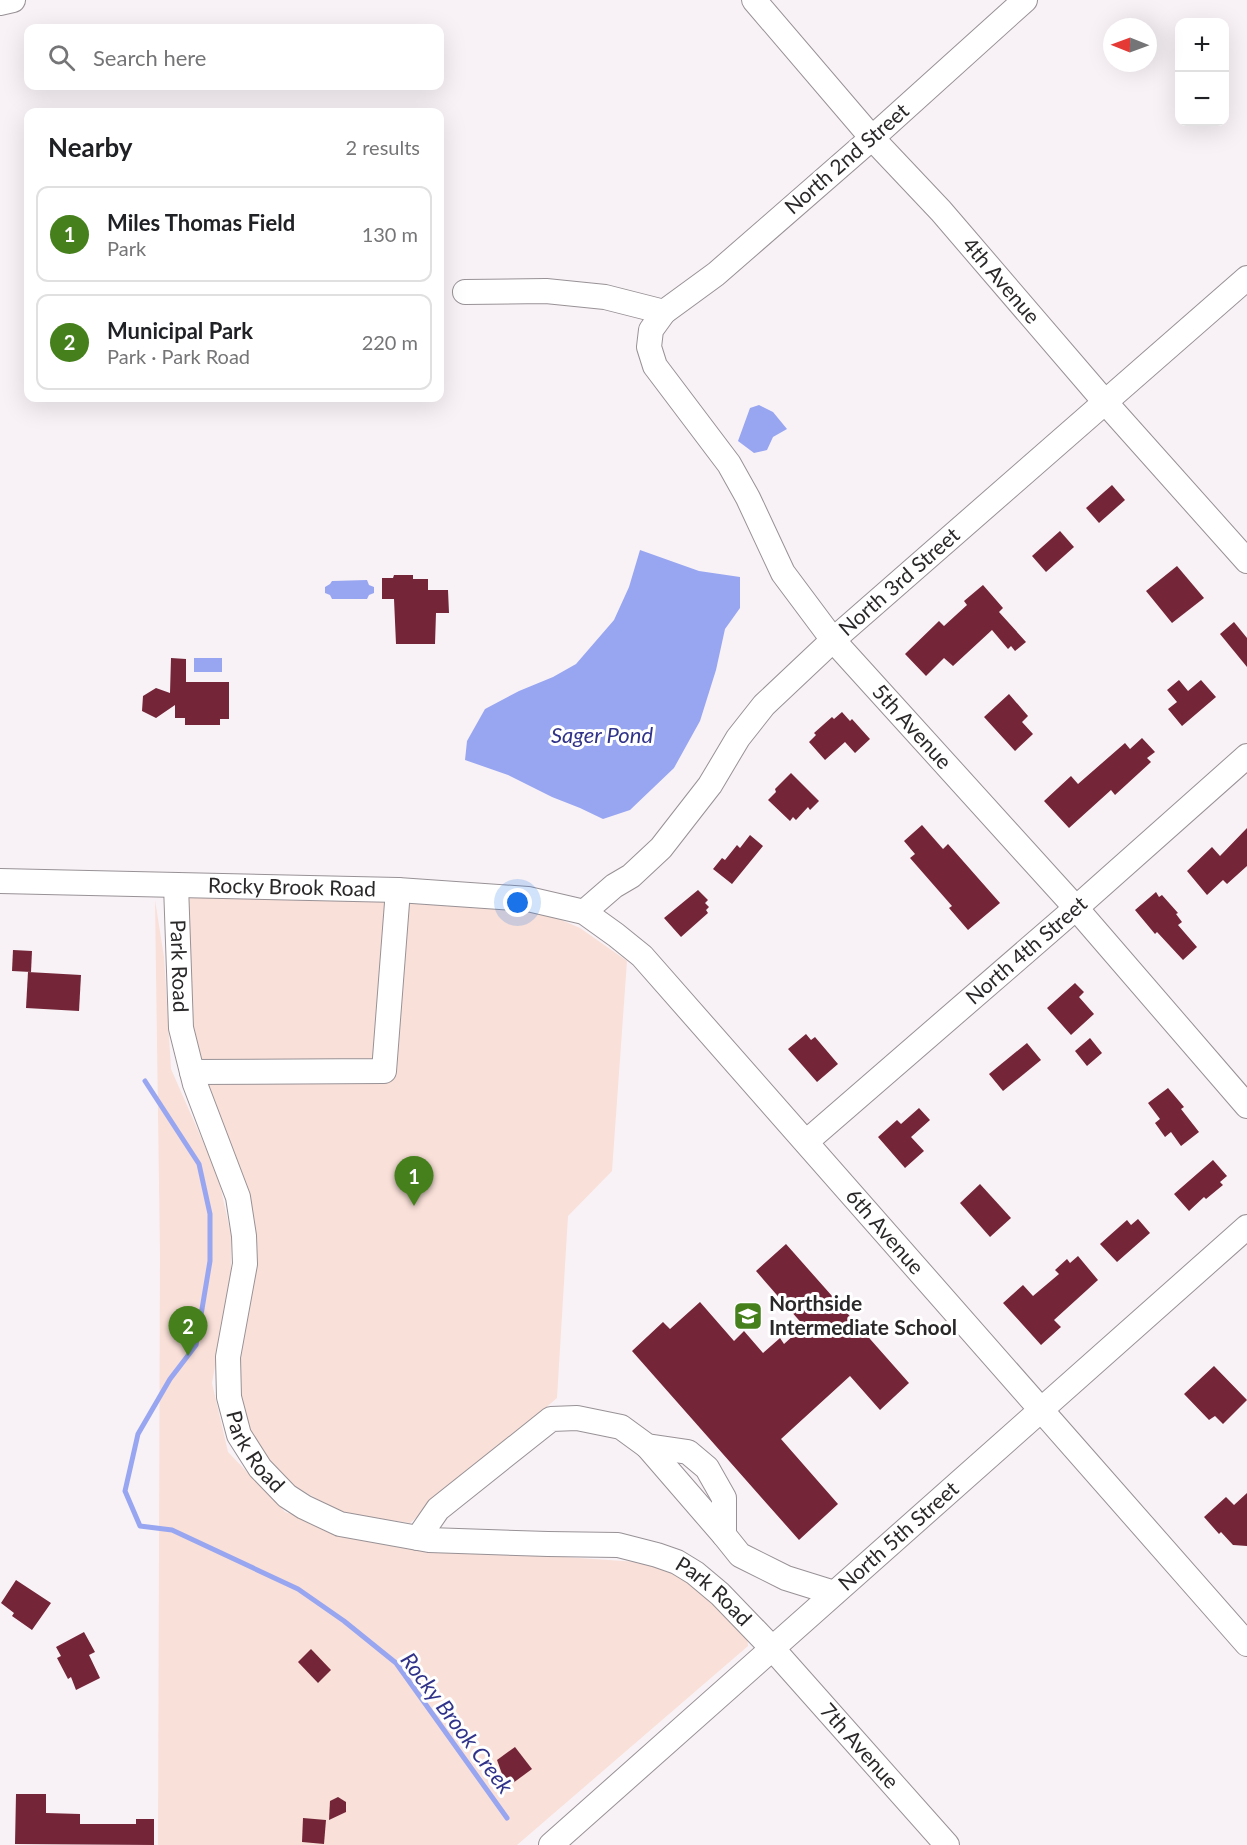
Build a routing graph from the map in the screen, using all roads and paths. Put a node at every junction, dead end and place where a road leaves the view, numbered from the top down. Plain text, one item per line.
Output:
1 (13, 0) edge
2 (754, 0) edge
3 (1025, 0) edge
4 (0, 3) edge
5 (872, 138) junction
6 (1247, 278) edge
7 (465, 292) dead end
8 (664, 312) junction
9 (1105, 402) junction
10 (1247, 561) edge
11 (833, 640) junction
12 (1247, 756) edge
13 (0, 880) edge
14 (176, 885) junction
15 (398, 890) junction
16 (1076, 908) junction
17 (584, 912) junction
18 (192, 1072) junction
19 (1247, 1106) edge
20 (806, 1142) junction
21 (1247, 1227) edge
22 (1042, 1410) junction
23 (418, 1538) junction
24 (834, 1593) junction
25 (1247, 1644) edge
26 (772, 1648) junction
27 (551, 1845) edge
28 (947, 1845) edge

1 - 4 street
2 - 5 street, 4th Avenue
3 - 5 street, North 2nd Street
5 - 8 street, North 2nd Street
5 - 9 street, 4th Avenue
6 - 9 street, North 3rd Street
7 - 8 street
8 - 11 street, 5th Avenue
9 - 10 street, 4th Avenue
9 - 11 street, North 3rd Street
11 - 16 street, 5th Avenue
11 - 17 street, North 3rd Street
12 - 16 street, North 4th Street
13 - 14 street, Rocky Brook Road
14 - 15 street, Rocky Brook Road
14 - 18 street, Park Road
15 - 17 street, Rocky Brook Road
15 - 18 street
16 - 19 street, 5th Avenue
16 - 20 street, North 4th Street
17 - 20 street, 6th Avenue
18 - 23 street, Park Road
20 - 22 street, 6th Avenue
21 - 22 street, North 5th Street
22 - 24 street, North 5th Street
22 - 25 street, 6th Avenue
23 - 24 street
23 - 26 street, Park Road
24 - 26 street, North 5th Street
26 - 27 street, North 5th Street
26 - 28 street, 7th Avenue

